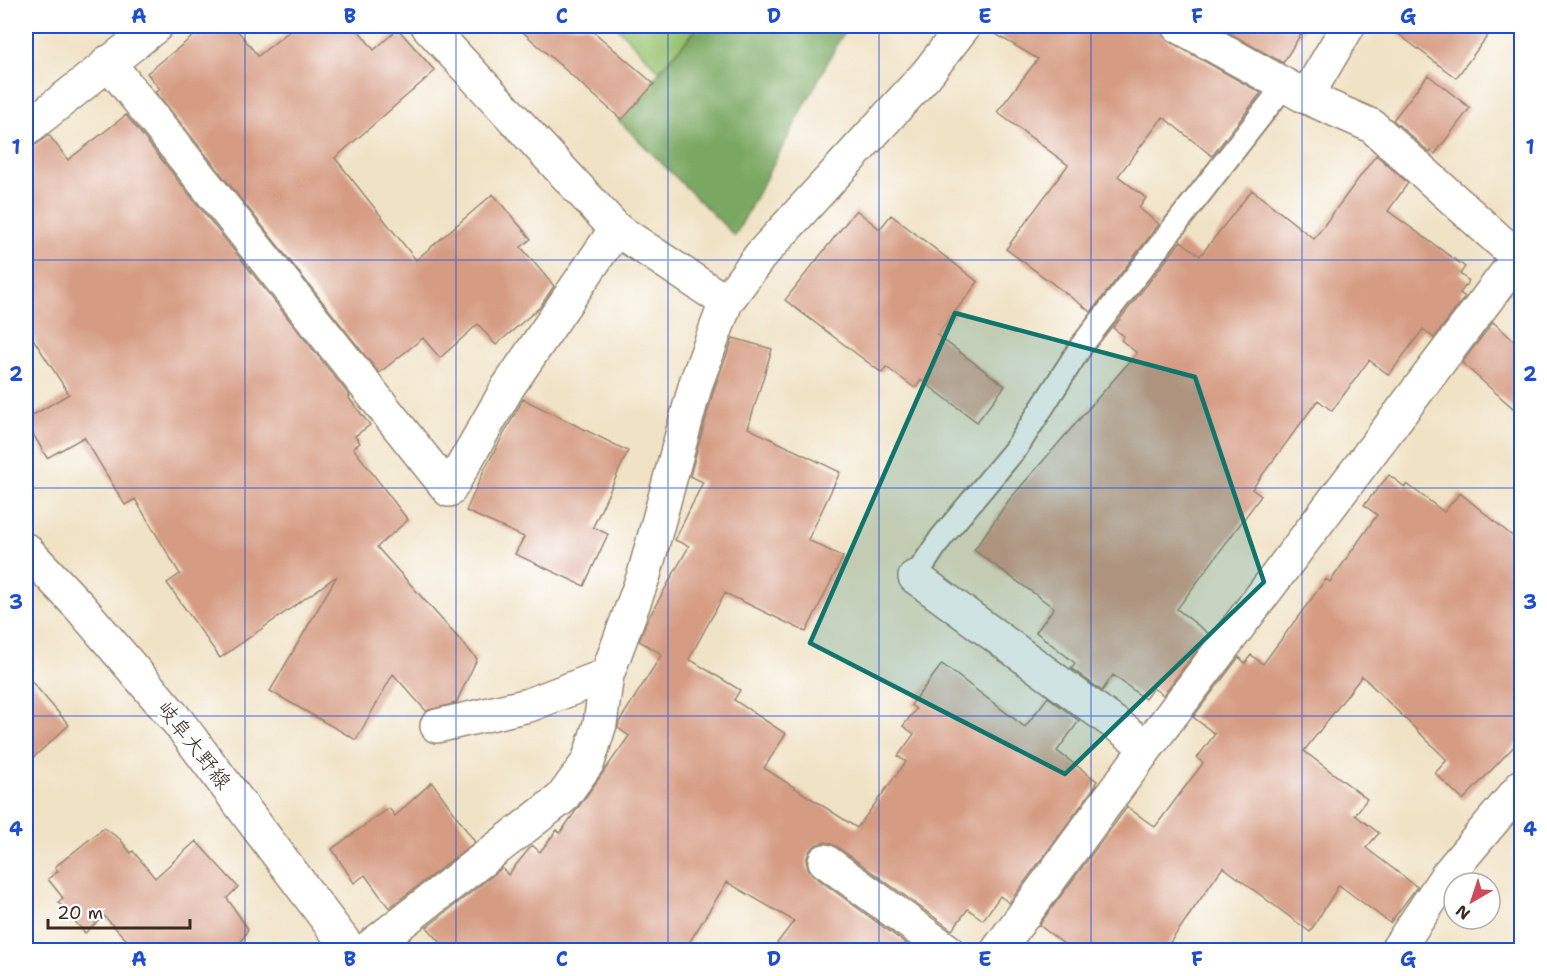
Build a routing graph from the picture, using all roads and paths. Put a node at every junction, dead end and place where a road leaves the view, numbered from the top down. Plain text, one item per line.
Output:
1 (156, 26) edge
2 (428, 26) edge
3 (964, 26) edge
4 (1179, 26) edge
5 (1348, 26) edge
6 (108, 62) junction
7 (1295, 92) junction
8 (26, 129) edge
9 (616, 229) junction
10 (1520, 257) edge
11 (726, 302) junction
12 (26, 550) edge
13 (915, 577) joint
14 (607, 675) junction
15 (437, 726) dead end
16 (1147, 747) junction
17 (1521, 786) edge
18 (825, 861) dead end
19 (350, 951) edge
20 (366, 951) edge
21 (947, 951) edge
22 (998, 951) edge
23 (1396, 951) edge

1 - 6 street
2 - 9 street
3 - 11 street
4 - 7 street
5 - 7 street
6 - 8 street
6 - 9 street
7 - 10 street
7 - 13 lane
9 - 11 street
10 - 16 street
11 - 14 street
12 - 19 street, 岐阜大野線
13 - 16 street
14 - 15 street
14 - 20 street
16 - 22 street
17 - 23 street
18 - 21 street

